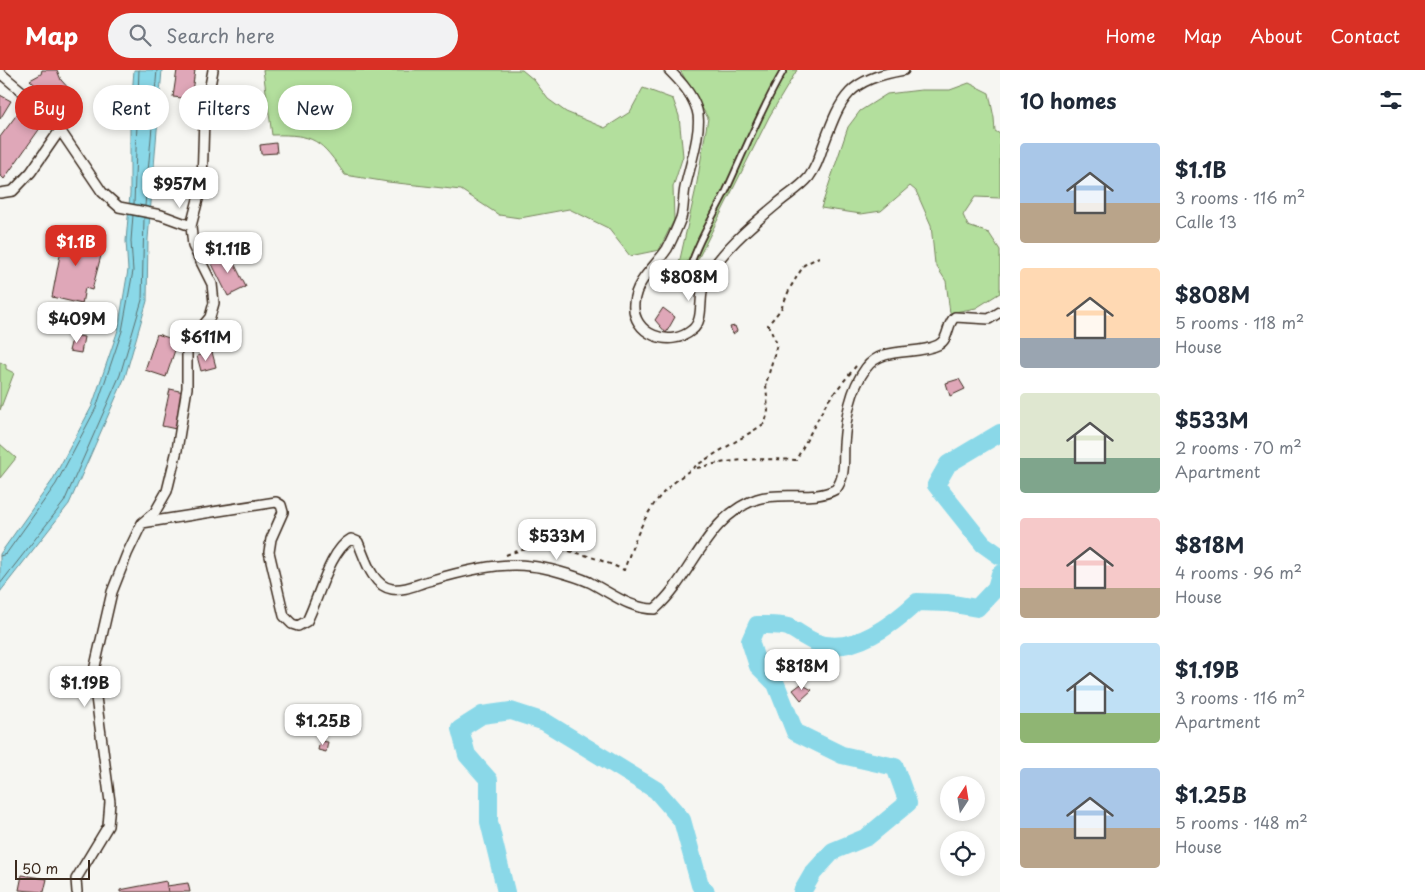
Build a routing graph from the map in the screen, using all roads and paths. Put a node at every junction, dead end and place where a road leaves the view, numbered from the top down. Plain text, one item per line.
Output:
1 (213, 70) edge
2 (669, 70) edge
3 (784, 70) edge
4 (904, 70) edge
5 (0, 72) edge
6 (15, 85) edge
7 (60, 130) joint
8 (0, 193) edge
9 (192, 226) junction
10 (819, 257) dead end
11 (701, 291) junction
12 (1000, 312) edge
13 (859, 363) dead end
14 (694, 469) junction
15 (142, 523) junction
16 (506, 555) dead end
17 (77, 892) edge

1 - 9 street
2 - 11 street
3 - 11 lane
4 - 11 street
5 - 6 street
7 - 8 street
7 - 9 street
9 - 15 street
10 - 14 path
12 - 15 street
13 - 14 path
14 - 16 path
15 - 17 street

